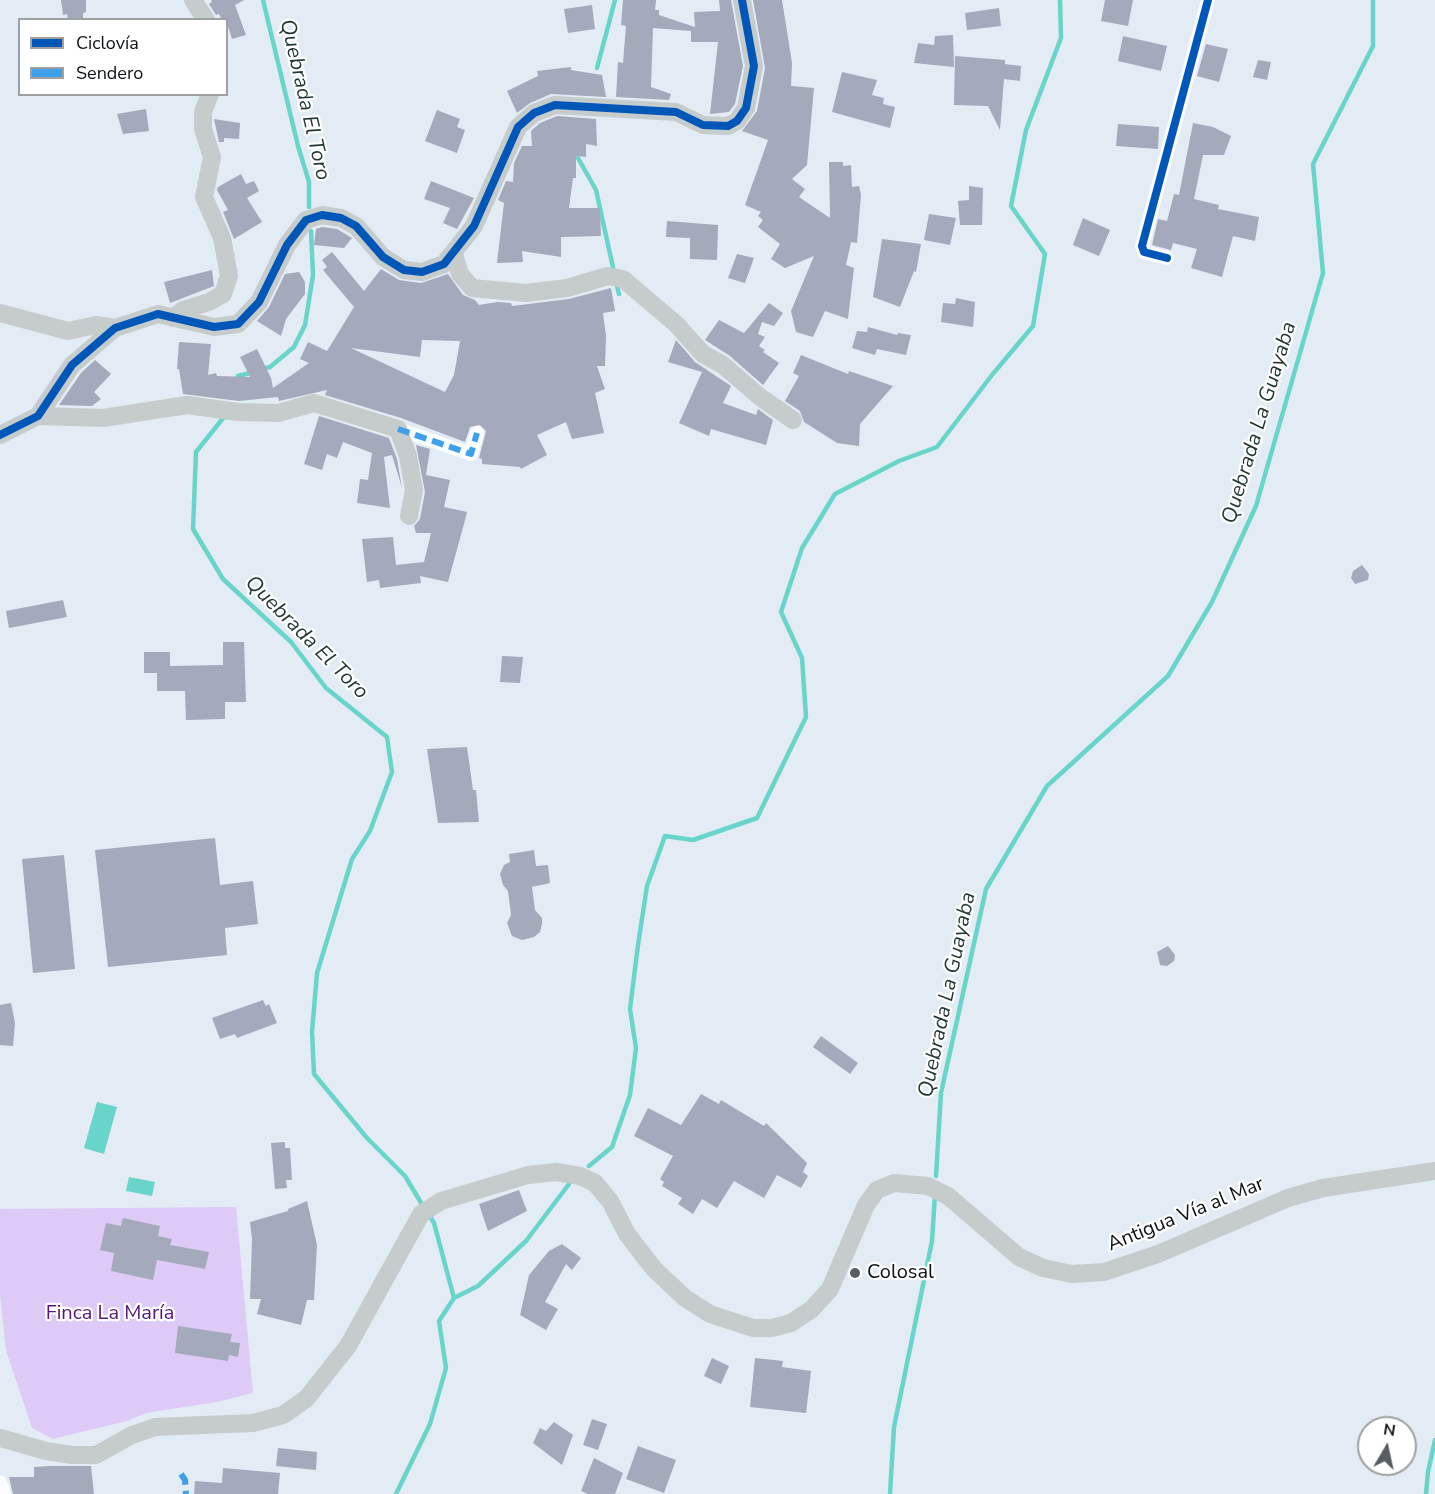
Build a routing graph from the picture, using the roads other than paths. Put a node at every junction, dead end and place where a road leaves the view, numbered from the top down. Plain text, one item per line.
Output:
1 (193, 0) edge
2 (742, 0) edge
3 (1208, 0) edge
4 (205, 18) edge
5 (209, 96) edge
6 (454, 254) junction
7 (1167, 258) dead end
8 (0, 313) edge
9 (173, 318) junction
10 (115, 328) junction
11 (38, 416) junction
12 (793, 420) dead end
13 (398, 429) junction
14 (477, 433) dead end
15 (0, 435) edge
16 (409, 516) dead end
17 (1435, 1171) edge
18 (0, 1438) edge
19 (0, 1482) edge
20 (4, 1494) edge

1 - 4 street
2 - 6 street
3 - 7 street
5 - 9 street
6 - 9 street
6 - 12 street
8 - 10 street
9 - 10 street
10 - 11 street
11 - 13 street
11 - 15 street
13 - 14 street
13 - 16 street
17 - 18 street, Antigua Vía al Mar
19 - 20 street

